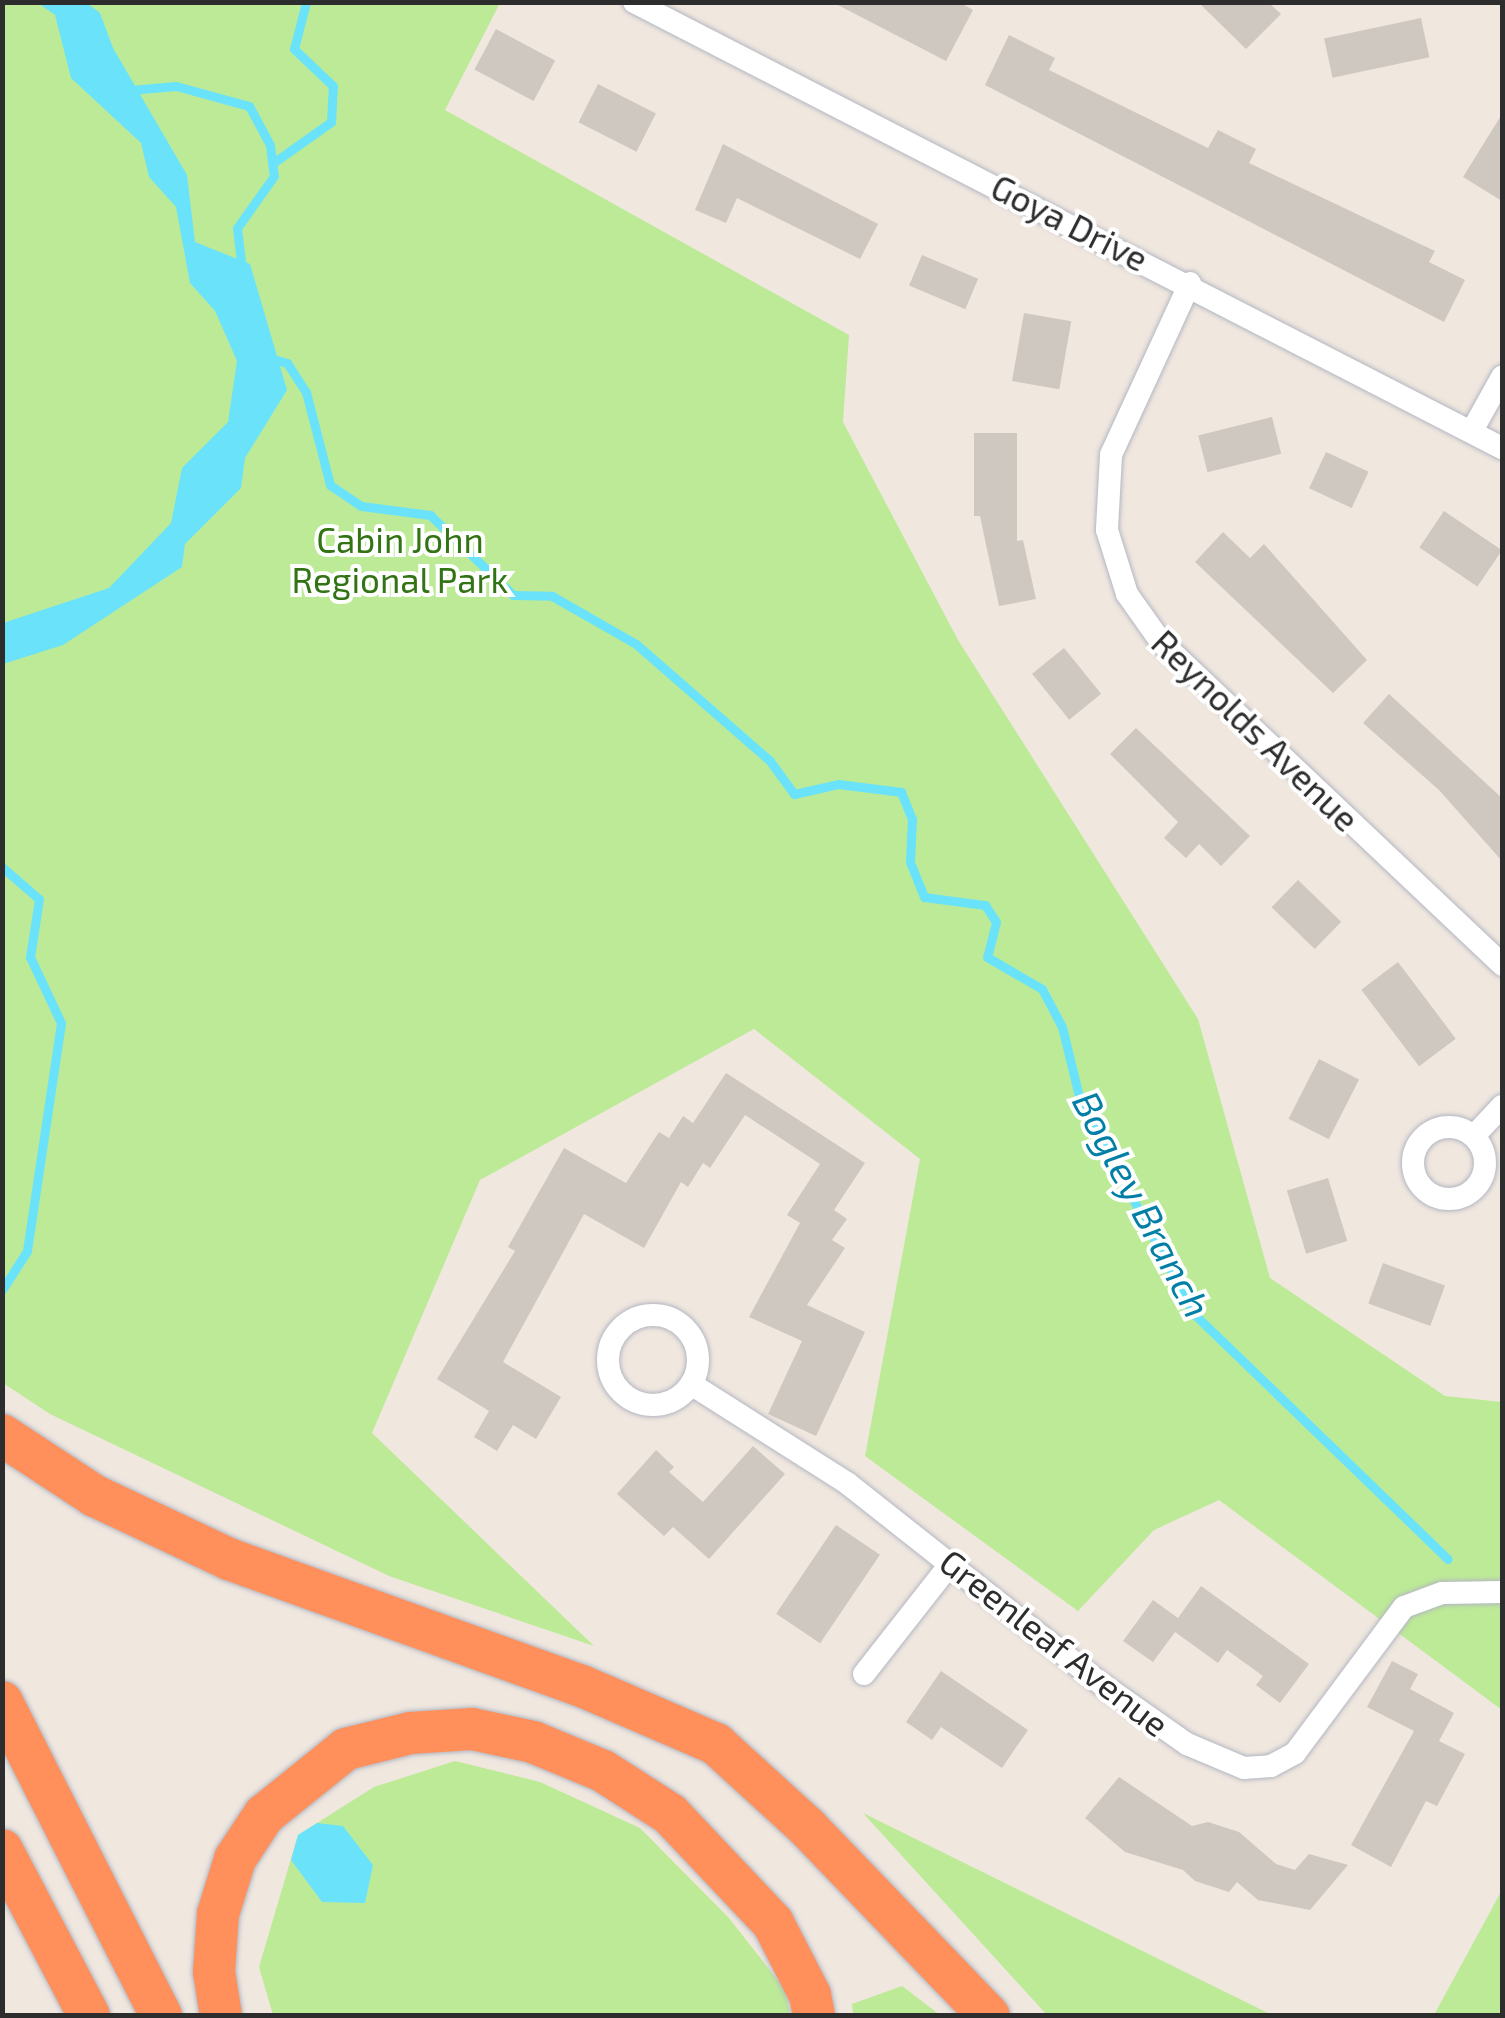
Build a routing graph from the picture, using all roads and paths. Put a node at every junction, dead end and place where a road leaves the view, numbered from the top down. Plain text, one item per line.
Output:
1 (634, 2) edge
2 (1190, 282) junction
3 (1502, 377) edge
4 (1474, 429) junction
5 (1502, 448) edge
6 (1502, 965) edge
7 (1502, 1106) edge
8 (1474, 1136) dead end
9 (691, 1384) dead end
10 (2, 1435) edge
11 (951, 1562) junction
12 (1502, 1592) edge
13 (864, 1674) dead end
14 (2, 1702) edge
15 (2, 1850) edge
16 (89, 2016) edge
17 (161, 2016) edge
18 (221, 2016) edge
19 (814, 2016) edge
20 (989, 2016) edge

1 - 2 street, Goya Drive
2 - 4 street, Goya Drive
2 - 6 street, Reynolds Avenue
3 - 4 street
4 - 5 street, Goya Drive
7 - 8 street
9 - 11 street, Greenleaf Avenue
10 - 20 highway
11 - 12 street, Greenleaf Avenue
11 - 13 street
14 - 17 highway
15 - 16 highway
18 - 19 highway

